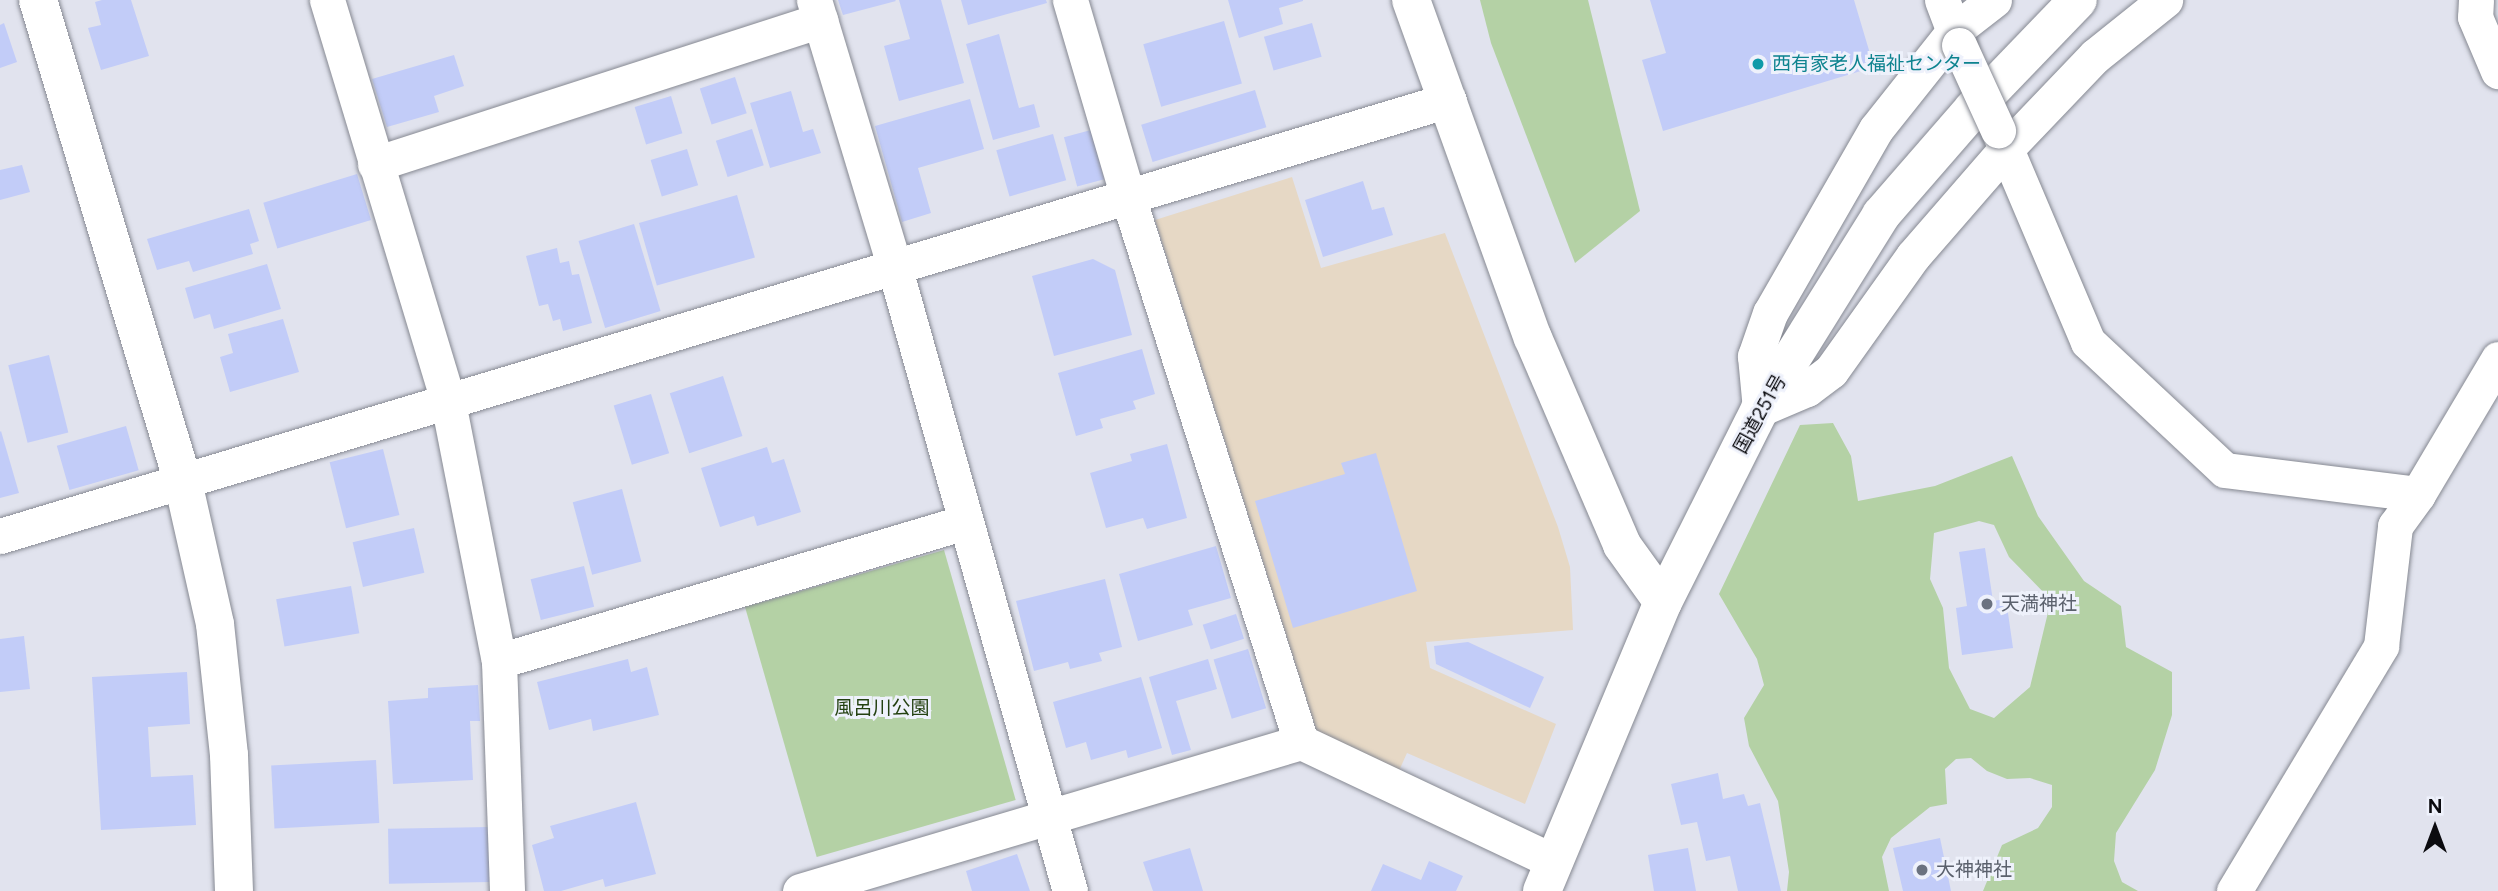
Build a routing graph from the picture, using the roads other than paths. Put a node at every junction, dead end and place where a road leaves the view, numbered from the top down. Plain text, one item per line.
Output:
1 (38, 0) edge
2 (327, 0) edge
3 (1070, 0) edge
4 (1411, 0) edge
5 (1994, 0) edge
6 (2078, 0) edge
7 (2165, 0) edge
8 (2476, 0) edge
9 (817, 10) edge
10 (1952, 25) edge
11 (2498, 71) edge
12 (1449, 100) junction
13 (2002, 140) junction
14 (375, 164) junction
15 (1128, 197) junction
16 (895, 269) junction
17 (2498, 359) edge
18 (448, 402) junction
19 (1760, 409) junction
20 (183, 482) junction
21 (2418, 494) junction
22 (964, 522) junction
23 (0, 536) edge
24 (1663, 602) junction
25 (499, 661) junction
26 (1301, 742) junction
27 (1049, 817) junction
28 (1548, 876) edge
29 (234, 891) edge
30 (507, 891) edge
31 (800, 891) edge
32 (1070, 891) edge
33 (2234, 891) edge

1 - 20 main road
2 - 14 street
3 - 15 street
4 - 12 main road
5 - 10 street
6 - 19 main road, 国道251号
7 - 13 street
8 - 11 street
9 - 14 street
9 - 16 street
10 - 13 street, bridge
10 - 19 street
12 - 15 street
12 - 24 main road
13 - 19 street
13 - 21 street
14 - 18 street
15 - 16 street
15 - 26 street
16 - 18 street
16 - 22 street
17 - 21 street
18 - 20 street
18 - 25 street
19 - 24 main road, 国道251号
20 - 23 street
20 - 29 main road
21 - 33 street
22 - 25 street
22 - 27 street
24 - 28 main road, 国道251号
25 - 30 street
26 - 27 street
26 - 28 street
27 - 31 street
27 - 32 street

